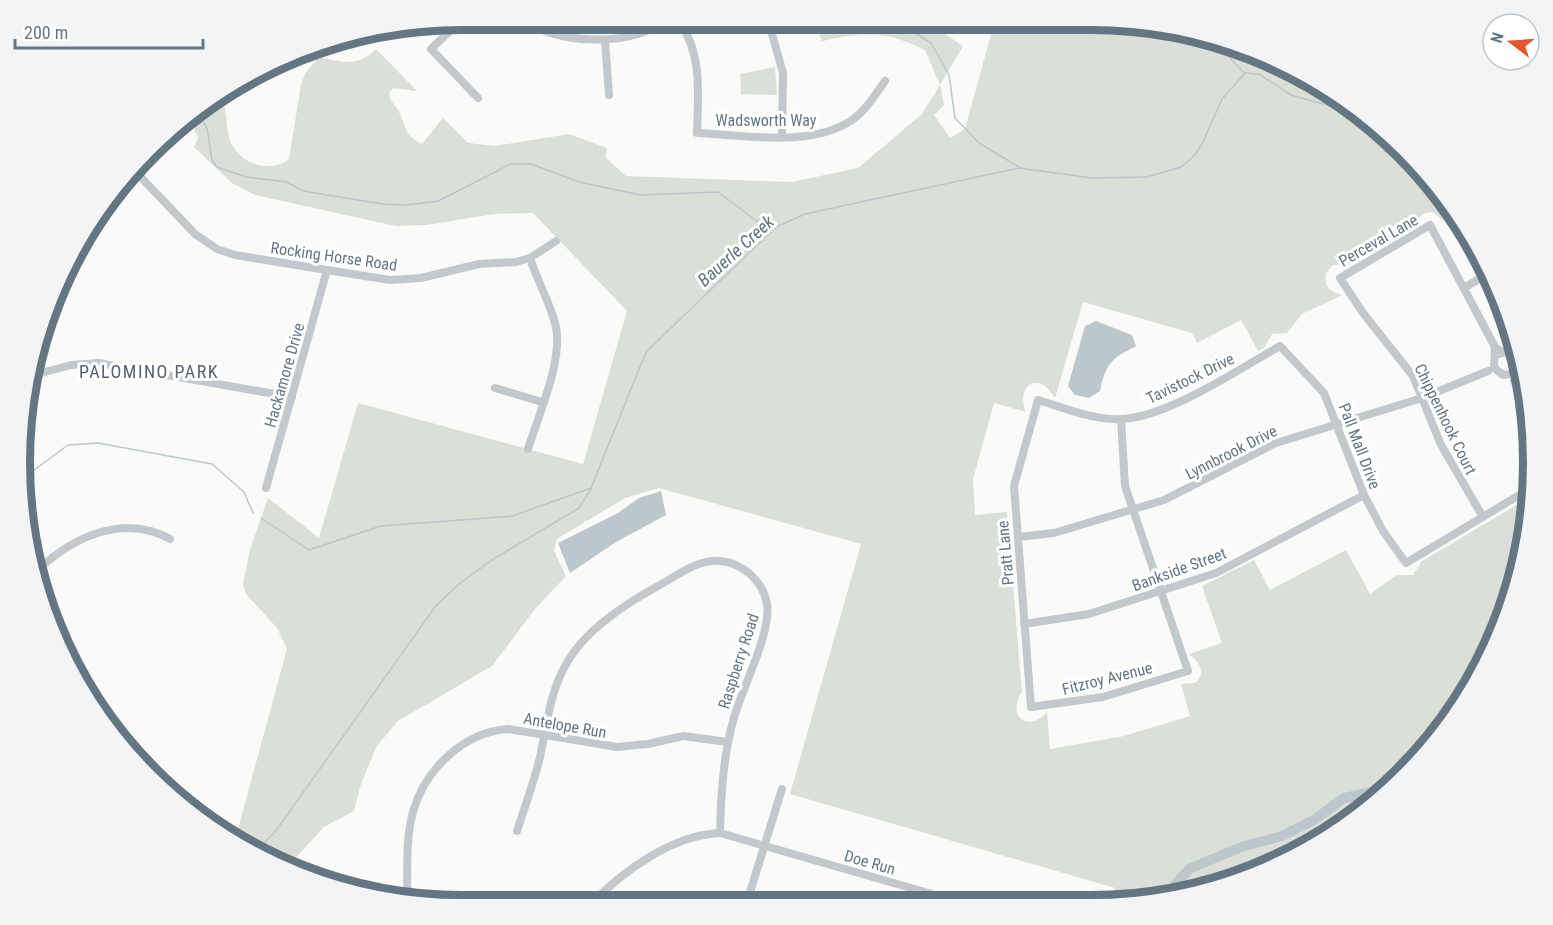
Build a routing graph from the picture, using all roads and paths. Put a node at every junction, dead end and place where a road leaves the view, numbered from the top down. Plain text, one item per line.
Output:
1 (451, 30) edge
2 (545, 30) edge
3 (650, 30) edge
4 (684, 30) edge
5 (771, 30) edge
6 (605, 40) junction
7 (885, 81) dead end
8 (609, 95) dead end
9 (478, 98) dead end
10 (783, 137) junction
11 (139, 175) edge
12 (556, 241) dead end
13 (530, 258) junction
14 (327, 270) junction
15 (1340, 278) joint
16 (1481, 278) edge
17 (1464, 288) junction
18 (1280, 346) joint
19 (1498, 351) junction
20 (1509, 355) edge
21 (1512, 368) edge
22 (1492, 369) junction
23 (39, 373) edge
24 (1510, 374) junction
25 (1516, 385) edge
26 (495, 388) dead end
27 (292, 397) junction
28 (1422, 398) junction
29 (1038, 399) joint
30 (542, 402) junction
31 (1121, 419) junction
32 (1335, 425) junction
33 (528, 449) dead end
34 (266, 488) dead end
35 (1522, 494) edge
36 (1364, 495) junction
37 (1133, 510) junction
38 (1483, 517) junction
39 (1018, 537) junction
40 (170, 539) dead end
41 (43, 566) edge
42 (1161, 592) junction
43 (1024, 624) junction
44 (1031, 707) joint
45 (545, 735) junction
46 (728, 742) junction
47 (782, 789) dead end
48 (517, 831) dead end
49 (720, 833) junction
50 (764, 845) junction
51 (407, 891) edge
52 (600, 895) edge
53 (749, 895) edge
54 (939, 895) edge

1 - 9 street
2 - 6 street
3 - 6 street
4 - 10 street, Wadsworth Way
5 - 10 street
6 - 8 street
7 - 10 street, Wadsworth Way
11 - 14 street, Rocking Horse Road
12 - 13 street, Rocking Horse Road
13 - 14 street, Rocking Horse Road
13 - 30 street
14 - 27 street, Hackamore Drive
15 - 17 street, Perceval Lane
15 - 28 street, Chippenhook Court
16 - 17 street
17 - 19 street
18 - 31 street, Tavistock Drive
18 - 32 street, Pall Mall Drive
19 - 20 street
19 - 22 street
21 - 24 street
22 - 24 street
22 - 28 street, Lynnbrook Drive
23 - 27 street
24 - 25 street
26 - 30 street
27 - 34 street, Hackamore Drive
28 - 32 street, Lynnbrook Drive
28 - 38 street, Chippenhook Court
29 - 31 street, Tavistock Drive
29 - 39 street, Pratt Lane
30 - 33 street
31 - 37 street
32 - 36 street, Pall Mall Drive
32 - 37 street, Lynnbrook Drive
35 - 38 street
36 - 38 street, Pall Mall Drive
36 - 42 street, Bankside Street
37 - 39 street, Lynnbrook Drive
37 - 42 street
39 - 43 street, Pratt Lane
40 - 41 street
42 - 43 street, Bankside Street
42 - 44 street, Fitzroy Avenue
43 - 44 street, Pratt Lane
45 - 46 street, Antelope Run
45 - 46 street, Raspberry Road
45 - 48 street, Raspberry Road
45 - 51 street, Antelope Run
46 - 49 street, Raspberry Road
47 - 50 street
49 - 50 street, Doe Run
49 - 52 street
50 - 53 street
50 - 54 street, Doe Run

